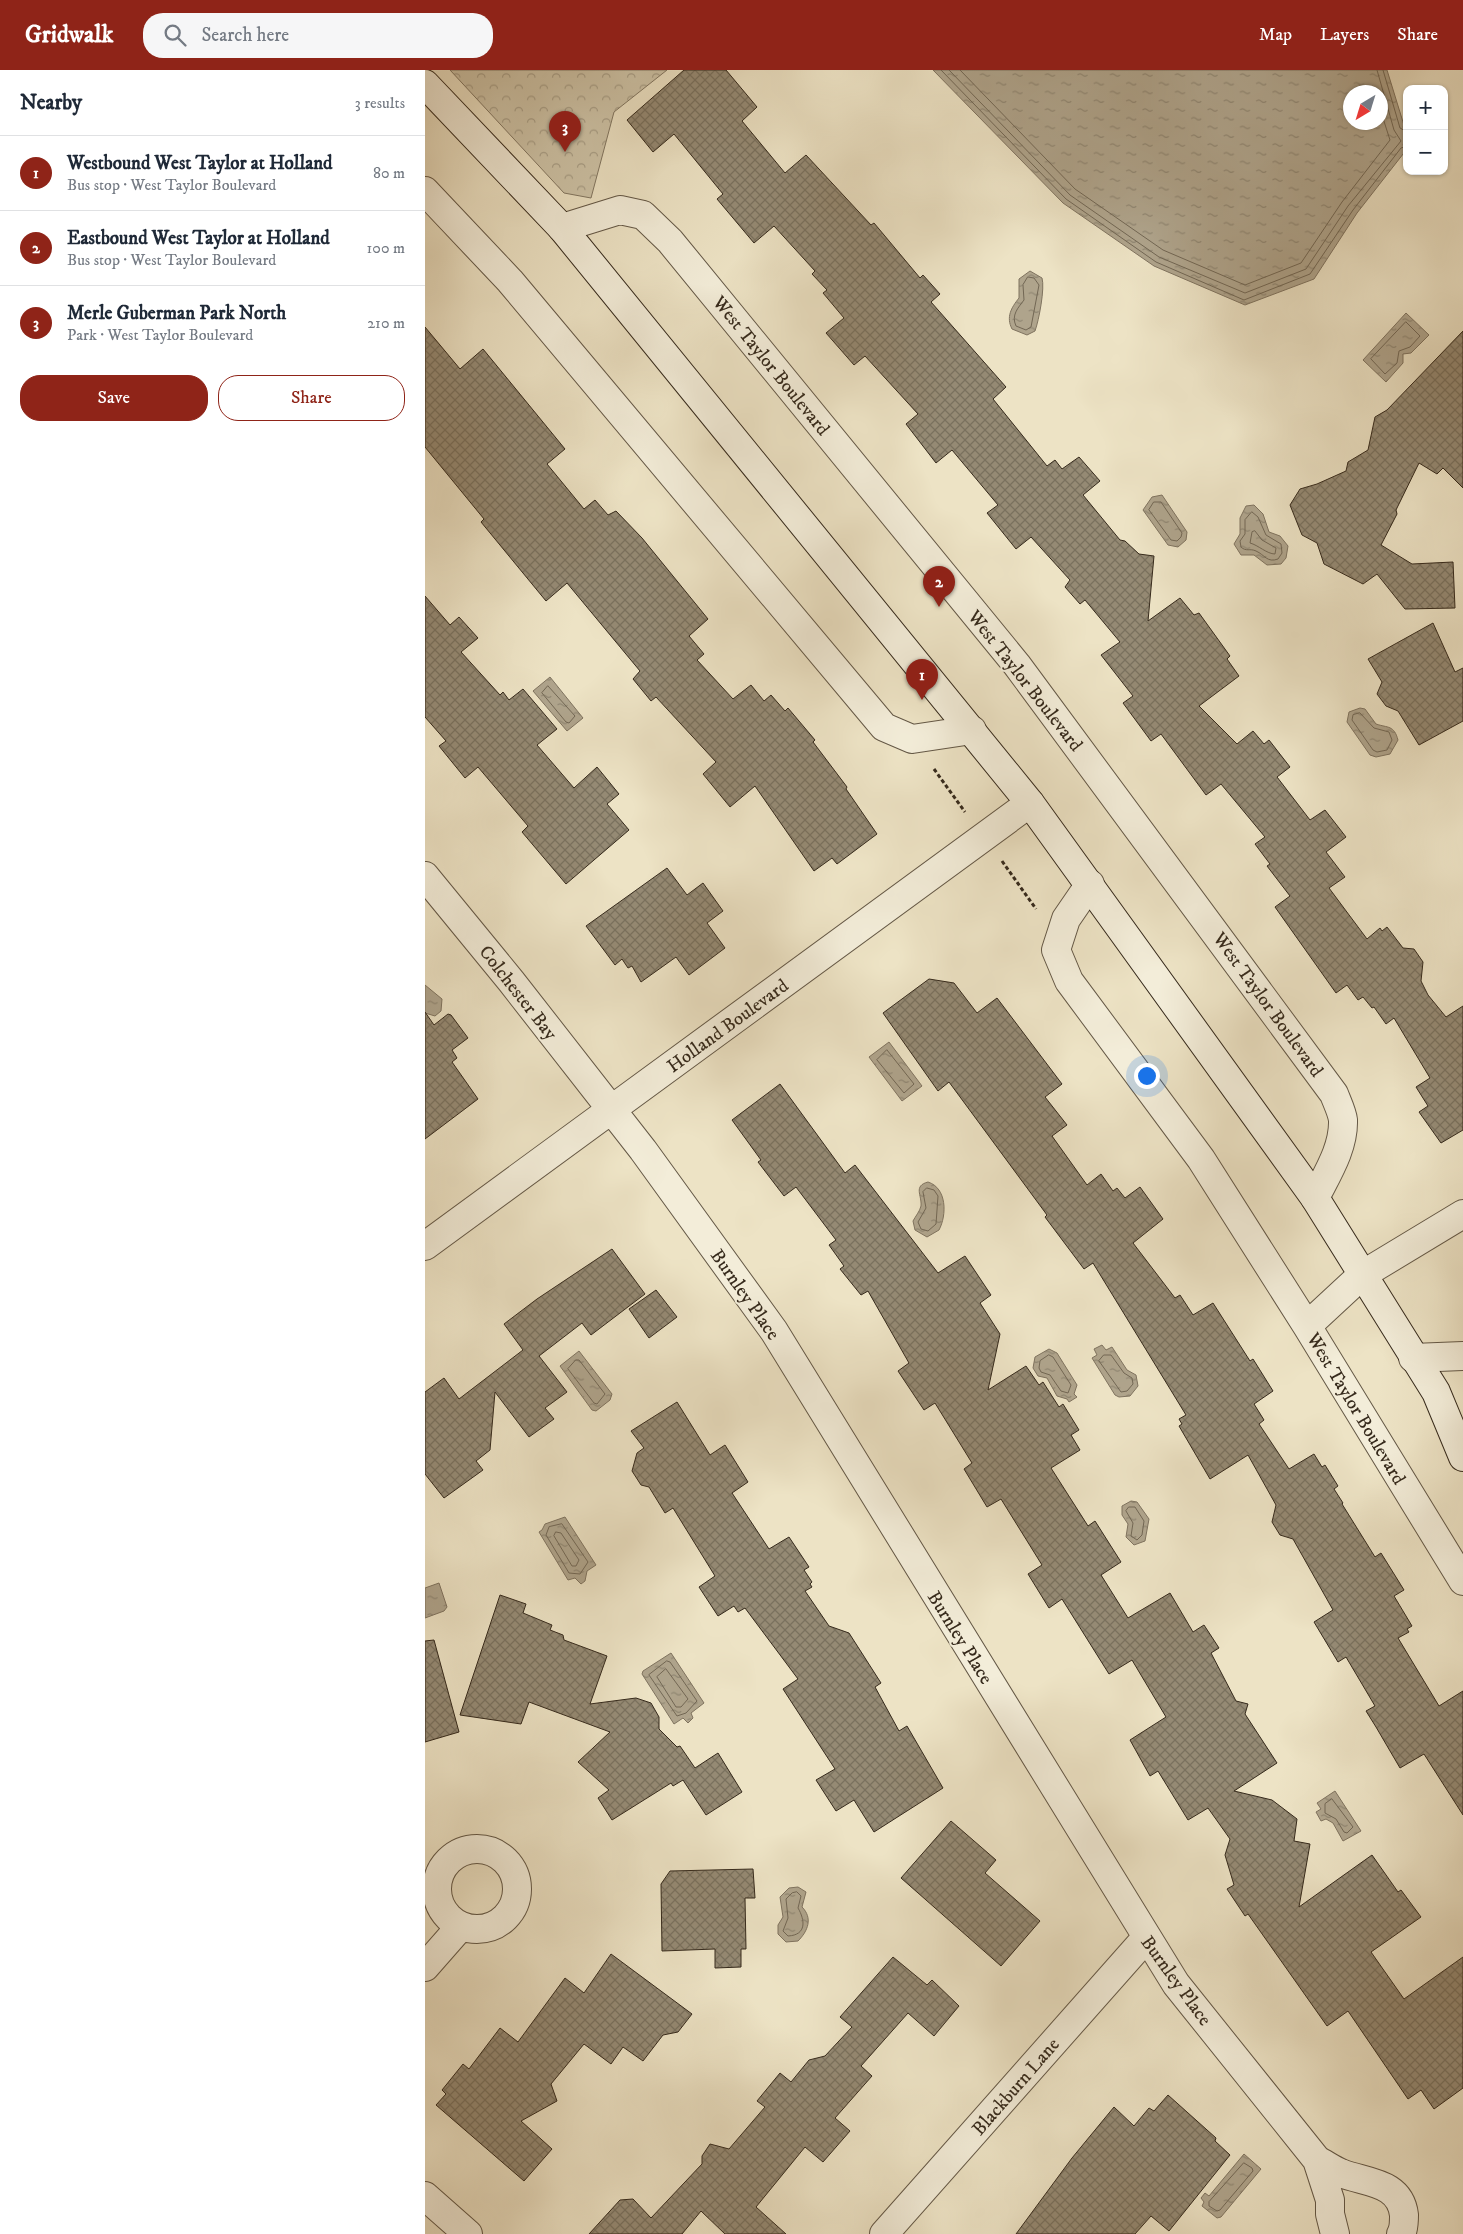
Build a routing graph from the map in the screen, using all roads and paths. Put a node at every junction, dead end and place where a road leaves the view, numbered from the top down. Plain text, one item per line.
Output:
1 (425, 84) edge
2 (425, 191) edge
3 (562, 228) junction
4 (972, 730) junction
5 (1030, 803) junction
6 (425, 876) edge
7 (1089, 884) junction
8 (611, 1110) junction
9 (1315, 1198) junction
10 (1463, 1214) edge
11 (425, 1246) edge
12 (1362, 1275) junction
13 (1307, 1326) junction
14 (1463, 1356) edge
15 (1413, 1358) junction
16 (1436, 1392) junction
17 (1463, 1418) edge
18 (1463, 1457) edge
19 (1463, 1581) edge
20 (461, 1926) dead end
21 (1146, 1938) junction
22 (425, 1967) edge
23 (1317, 2160) junction
24 (425, 2196) edge
25 (468, 2234) edge
26 (884, 2234) edge
27 (1335, 2234) edge
28 (1401, 2234) edge

1 - 3 street
2 - 4 street
3 - 4 street
3 - 9 street, West Taylor Boulevard
4 - 5 street
5 - 7 street
5 - 8 street, Holland Boulevard
6 - 8 street, Colchester Bay
7 - 9 street
7 - 13 street, West Taylor Boulevard
8 - 11 street, Holland Boulevard
8 - 21 street, Burnley Place
9 - 12 street
10 - 12 street
12 - 13 street
12 - 15 street
13 - 19 street, West Taylor Boulevard
14 - 15 street
15 - 16 street
16 - 17 street
16 - 18 street
20 - 22 street
21 - 23 street, Burnley Place
21 - 26 street, Blackburn Lane
23 - 27 street, Burnley Place
23 - 28 street, Burnley Place
24 - 25 street

